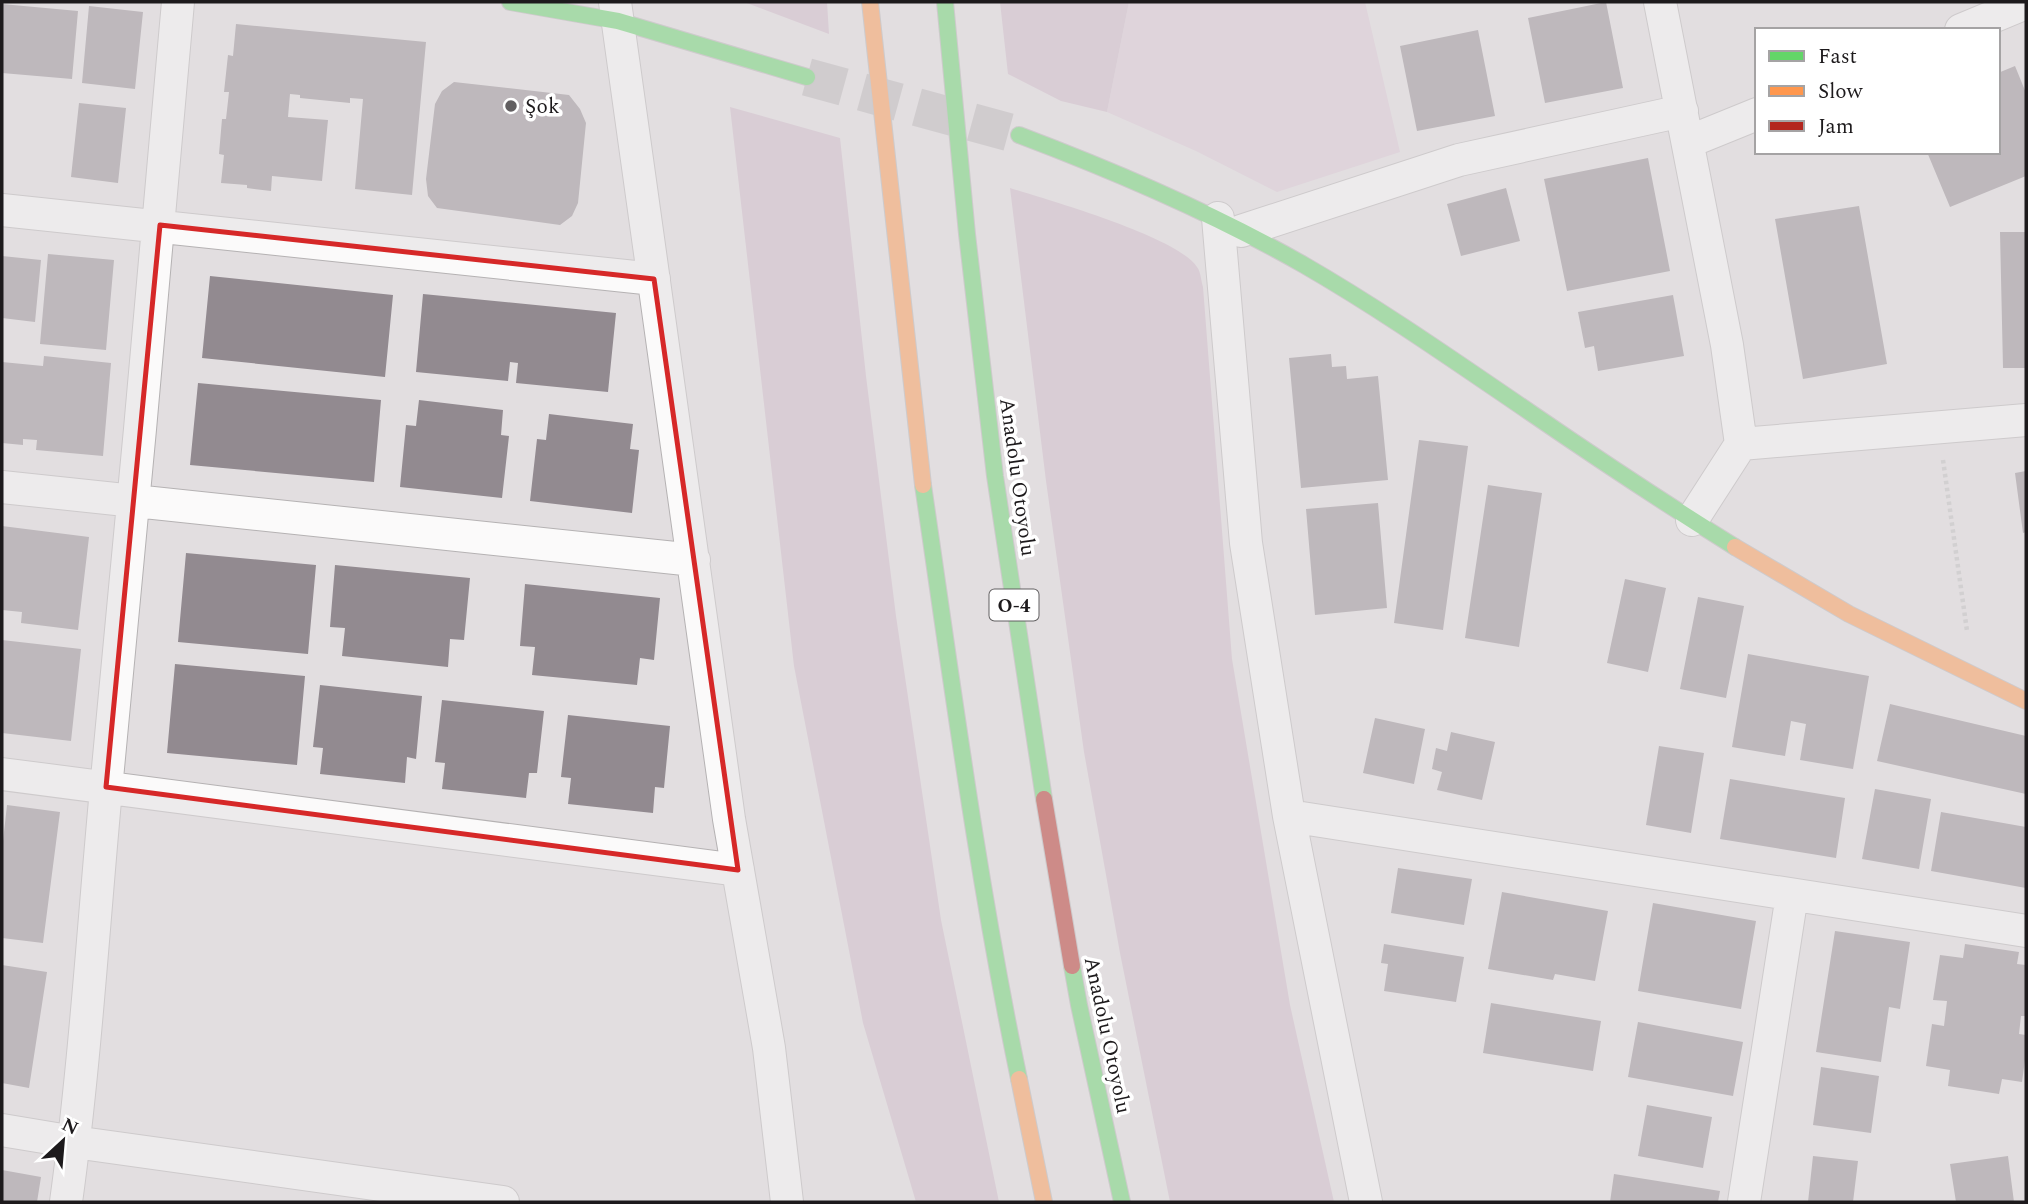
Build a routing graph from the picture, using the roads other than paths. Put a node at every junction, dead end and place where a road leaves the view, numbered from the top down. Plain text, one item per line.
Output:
1 (178, 2) edge
2 (510, 2) edge
3 (870, 2) edge
4 (945, 2) edge
5 (1660, 2) edge
6 (2026, 3) edge
7 (617, 11) edge
8 (1966, 28) edge
9 (807, 78) tunnel mouth
10 (1755, 114) edge
11 (1685, 127) junction
12 (1019, 135) tunnel mouth
13 (2, 209) edge
14 (1229, 224) junction
15 (160, 225) junction
16 (654, 279) junction
17 (2026, 420) edge
18 (1741, 444) junction
19 (2, 487) edge
20 (133, 500) junction
21 (1692, 520) junction
22 (694, 560) junction
23 (2026, 701) edge
24 (2, 774) edge
25 (106, 787) junction
26 (1289, 816) junction
27 (738, 870) junction
28 (1793, 895) junction
29 (2026, 931) edge
30 (2, 1130) edge
31 (74, 1142) junction
32 (66, 1202) edge
33 (498, 1202) edge
34 (787, 1202) edge
35 (1045, 1202) edge
36 (1122, 1202) edge
37 (1366, 1202) edge
38 (1744, 1202) edge

1 - 15 street
2 - 7 main road
3 - 35 main road
4 - 36 main road, Anadolu Otoyolu / O-4
5 - 11 street
6 - 8 street
7 - 9 main road
7 - 16 street
10 - 11 street
11 - 14 street
11 - 18 street
12 - 14 main road
13 - 15 street
14 - 21 main road
14 - 26 street
15 - 16 street
15 - 20 street
16 - 22 street
17 - 18 street
18 - 21 street
19 - 20 street
20 - 22 street
20 - 25 street
21 - 23 main road
22 - 27 street
24 - 25 street
25 - 27 street
25 - 31 street
26 - 28 street
26 - 37 street
27 - 34 street
28 - 29 street
28 - 38 street
30 - 31 street
31 - 32 street
31 - 33 street

